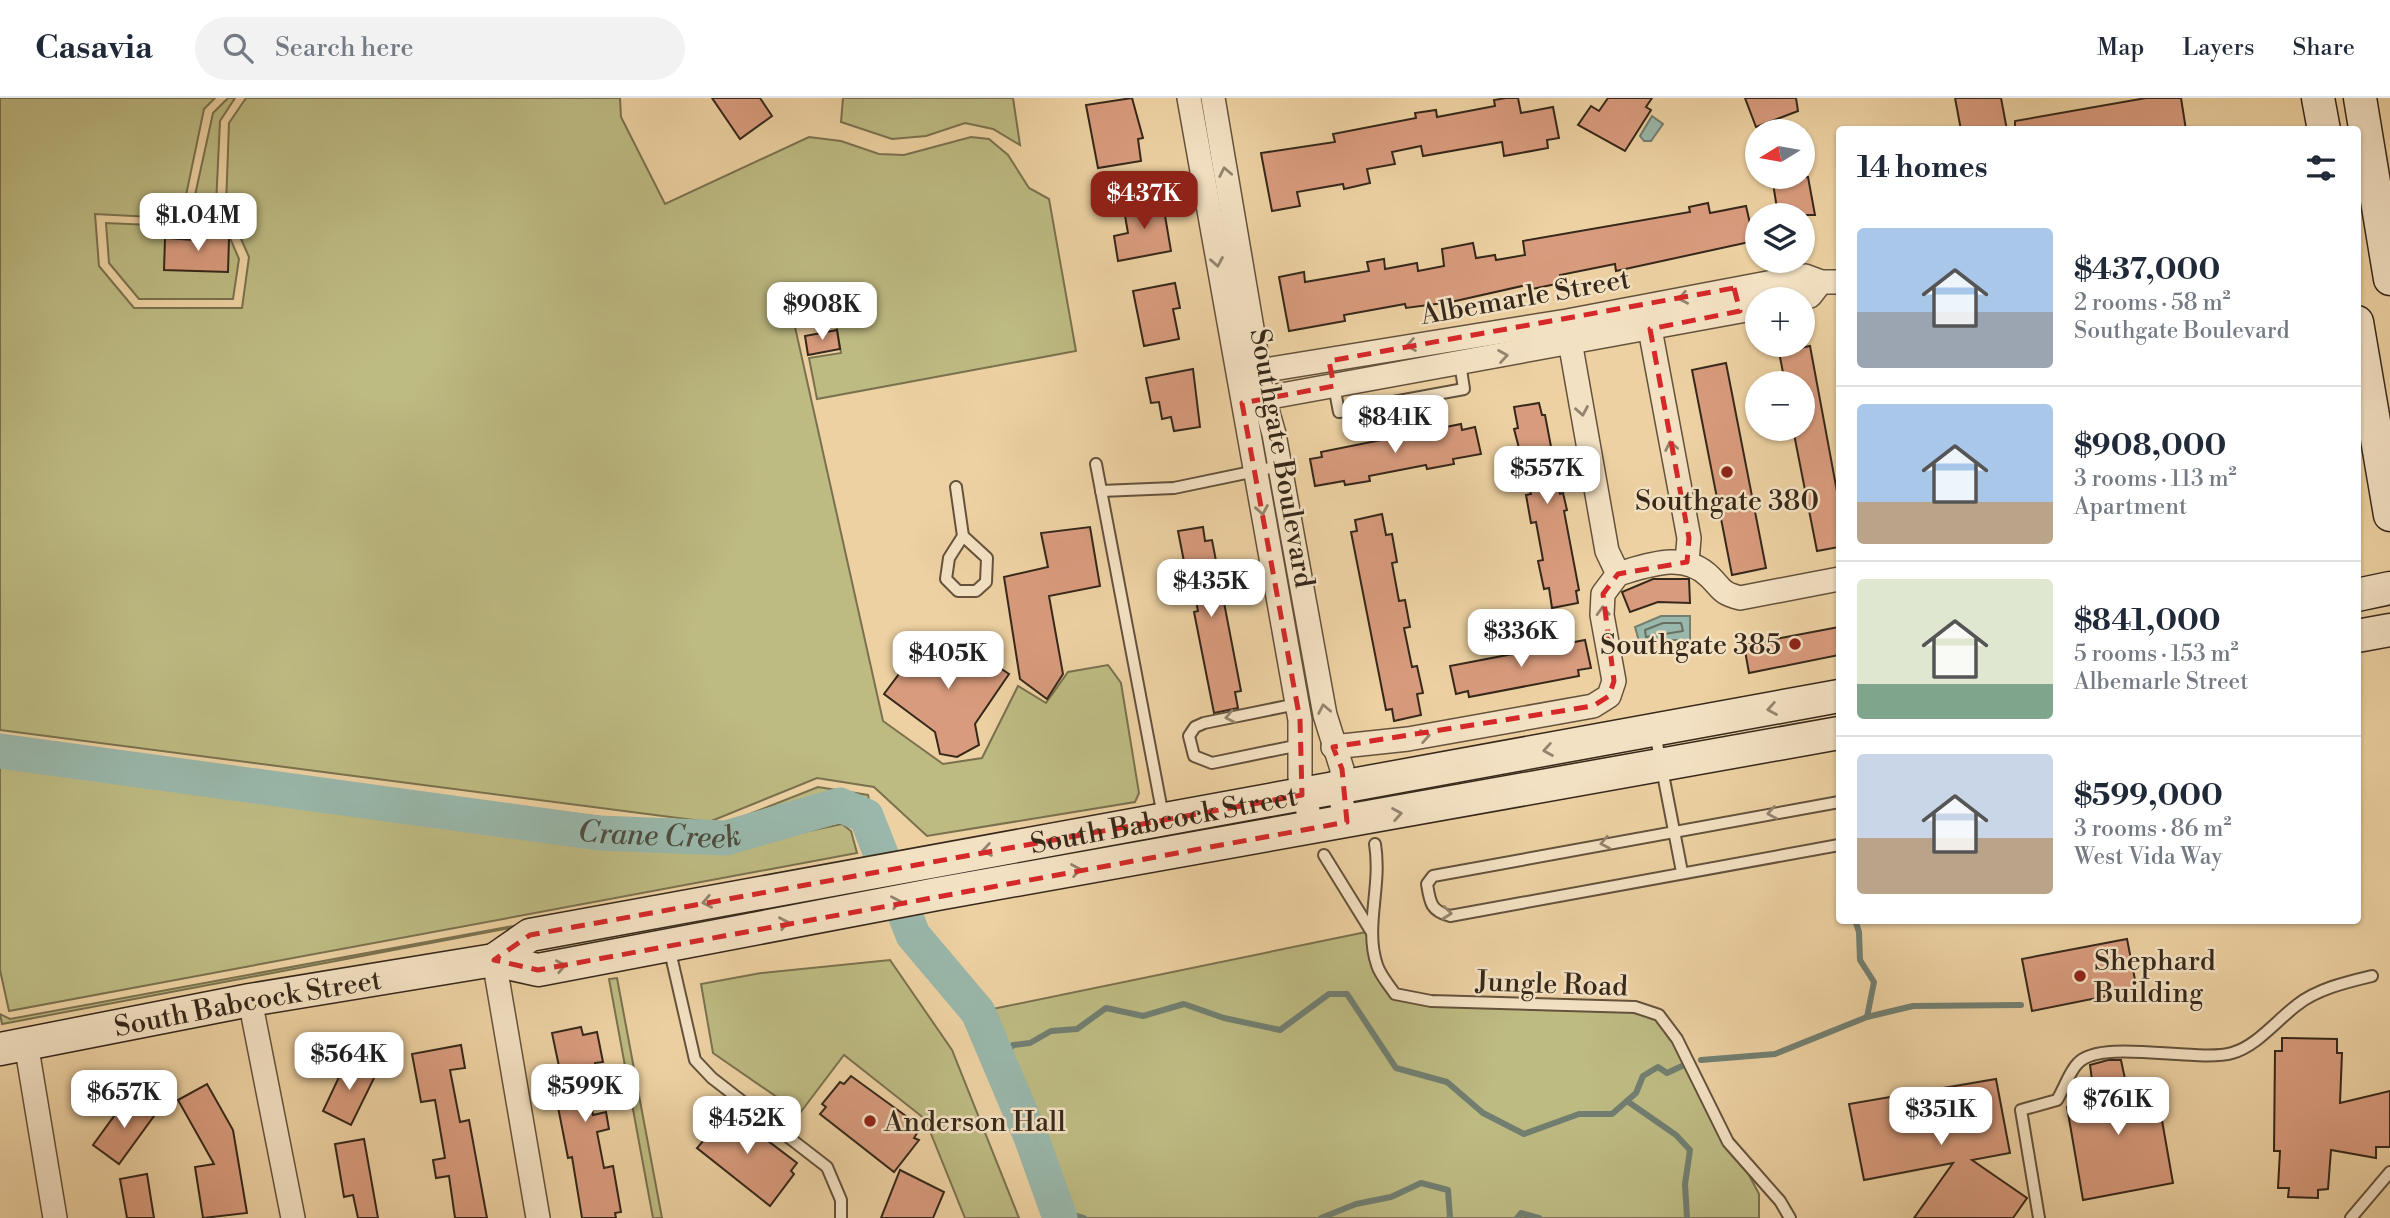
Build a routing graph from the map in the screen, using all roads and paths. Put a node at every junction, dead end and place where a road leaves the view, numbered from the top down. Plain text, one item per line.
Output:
1 (2318, 98) edge
2 (2360, 98) edge
3 (1220, 99) edge
4 (1190, 102) edge
5 (2323, 126) edge
6 (2366, 190) edge
7 (2390, 279) edge
8 (1830, 282) edge
9 (1734, 288) junction
10 (1815, 292) edge
11 (1745, 304) edge
12 (1636, 307) junction
13 (1745, 310) edge
14 (1645, 329) junction
15 (1569, 332) junction
16 (1455, 338) junction
17 (2361, 345) edge
18 (1329, 361) junction
19 (1460, 363) junction
20 (1260, 371) junction
21 (1237, 375) junction
22 (1334, 386) junction
23 (1253, 401) junction
24 (1096, 464) dead end
25 (1280, 467) junction
26 (1255, 471) junction
27 (956, 487) dead end
28 (1101, 491) junction
29 (2390, 515) edge
30 (963, 536) junction
31 (1687, 562) junction
32 (1618, 574) junction
33 (1836, 580) edge
34 (2390, 588) edge
35 (2361, 594) edge
36 (2390, 630) edge
37 (2361, 635) edge
38 (1836, 697) edge
39 (1297, 704) junction
40 (1654, 730) junction
41 (1836, 734) edge
42 (1300, 745) junction
43 (1333, 747) junction
44 (1661, 765) junction
45 (1341, 788) junction
46 (1302, 795) junction
47 (1836, 803) edge
48 (1163, 819) junction
49 (1347, 822) junction
50 (1672, 830) junction
51 (1318, 842) junction
52 (1375, 844) dead end
53 (1836, 846) edge
54 (1682, 872) junction
55 (1371, 931) junction
56 (669, 944) junction
57 (494, 960) junction
58 (2372, 976) dead end
59 (250, 1000) junction
60 (13, 1046) edge
61 (2390, 1172) edge
62 (55, 1218) edge
63 (293, 1218) edge
64 (538, 1218) edge
65 (842, 1218) edge
66 (1790, 1218) edge
67 (2039, 1218) edge
68 (2351, 1218) edge

1 - 5 main road
2 - 6 main road
3 - 4 street
20 -> 3 street, Southgate Boulevard
4 -> 21 street, Southgate Boulevard
6 - 7 main road
8 - 9 street, Albemarle Street
8 - 10 street, Albemarle Street
9 - 11 street
9 -> 12 street, Albemarle Street
12 - 14 street
12 - 15 street, Albemarle Street
13 - 14 street, Albemarle Street
14 - 15 street, Albemarle Street
31 -> 14 street
15 - 16 street, Albemarle Street
19 -> 15 street, Albemarle Street
15 -> 32 street
16 -> 18 street, Albemarle Street
16 - 19 street
17 - 29 main road
18 - 20 street, Albemarle Street
18 - 22 street
19 - 22 street, Albemarle Street
20 - 21 street, Albemarle Street
20 - 23 street, Southgate Boulevard
21 - 23 street, Southgate Boulevard
22 - 23 street, Albemarle Street
23 - 25 street, Southgate Boulevard
23 - 26 street, Southgate Boulevard
24 - 28 lane
25 - 26 lane
43 -> 25 street, Southgate Boulevard
26 - 28 lane
26 -> 39 street, Southgate Boulevard
27 - 30 lane
28 - 48 lane
30 - 30 lane
31 - 32 street
31 - 33 street
43 -> 32 street
34 - 35 main road
36 - 37 main road
38 -> 40 main road, South Babcock Street
39 - 42 street, Southgate Boulevard
39 -> 42 lane
40 - 44 lane
40 -> 45 main road, South Babcock Street
41 - 44 main road, South Babcock Street
42 - 46 street, Southgate Boulevard
43 - 45 street, Southgate Boulevard
49 -> 44 main road, South Babcock Street
44 - 50 lane
45 - 46 main road, South Babcock Street
45 - 49 street, Southgate Boulevard
46 - 48 main road, South Babcock Street
46 - 51 street, Southgate Boulevard
47 -> 50 lane
48 -> 57 main road, South Babcock Street
49 - 51 main road, South Babcock Street
50 - 54 lane
50 -> 54 lane
51 - 55 lane
56 -> 51 main road, South Babcock Street
52 - 55 lane
53 - 54 lane
55 - 66 lane, Jungle Road
57 -> 56 main road, South Babcock Street
56 - 65 lane
57 - 59 main road, South Babcock Street
57 - 64 street
58 - 67 lane
59 - 60 main road, South Babcock Street
59 - 63 street
60 - 62 street
61 - 68 lane

